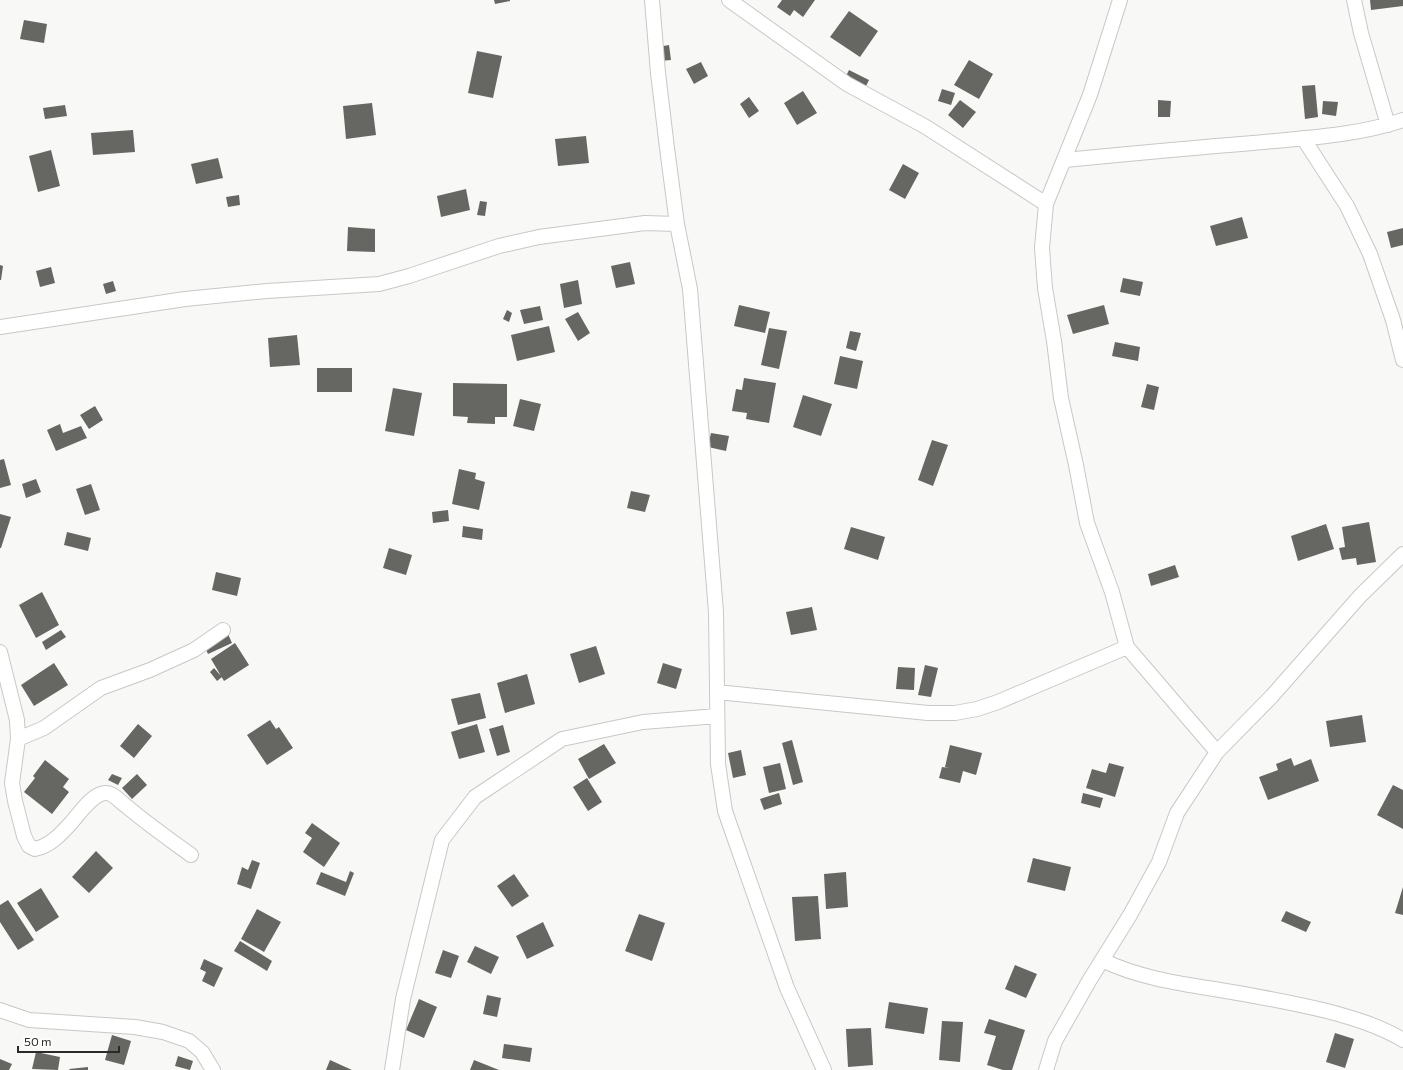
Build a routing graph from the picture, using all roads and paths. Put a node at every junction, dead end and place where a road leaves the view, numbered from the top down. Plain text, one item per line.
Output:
1 (652, 0) edge
2 (729, 0) edge
3 (1120, 0) edge
4 (1354, 0) edge
5 (1403, 120) edge
6 (1388, 125) junction
7 (1303, 138) junction
8 (1065, 160) junction
9 (1046, 204) junction
10 (677, 224) junction
11 (0, 327) edge
12 (1403, 360) edge
13 (1403, 554) edge
14 (223, 630) dead end
15 (1127, 647) junction
16 (0, 652) edge
17 (717, 692) junction
18 (717, 716) junction
19 (18, 739) junction
20 (1217, 752) junction
21 (191, 855) dead end
22 (1102, 960) junction
23 (0, 1010) edge
24 (1403, 1040) edge
25 (213, 1070) edge
26 (392, 1070) edge
27 (824, 1070) edge
28 (1046, 1070) edge

1 - 10 street
2 - 9 street
3 - 8 street
4 - 6 street
5 - 6 street
6 - 7 street
7 - 8 street
7 - 12 street
8 - 9 street
9 - 15 street
10 - 11 street
10 - 17 street
13 - 20 street
14 - 19 street
15 - 17 street
15 - 20 street
16 - 19 street
17 - 18 street
18 - 26 street
18 - 27 street
19 - 21 street
20 - 22 street
22 - 24 street
22 - 28 street
23 - 25 street

